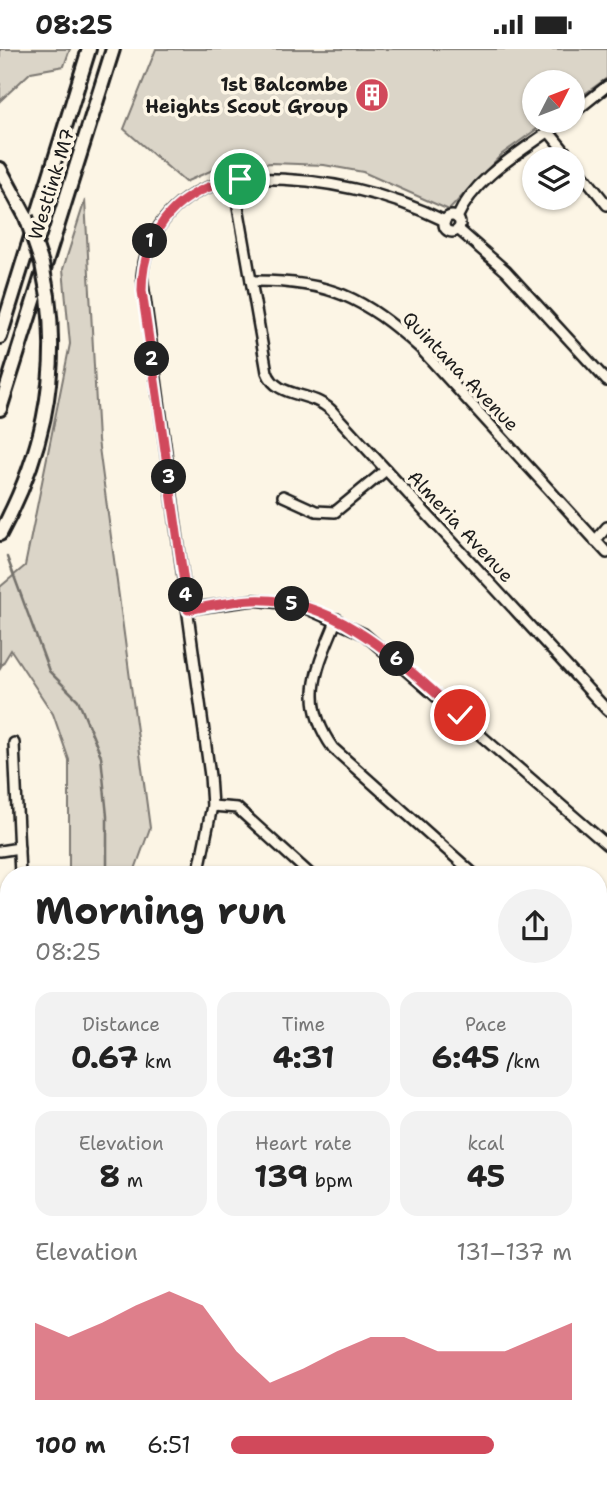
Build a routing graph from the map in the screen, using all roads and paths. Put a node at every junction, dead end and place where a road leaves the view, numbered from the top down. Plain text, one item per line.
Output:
1 (89, 49) edge
2 (113, 49) edge
3 (607, 86) edge
4 (585, 104) edge
5 (548, 133) edge
6 (550, 133) edge
7 (561, 147) edge
8 (0, 169) edge
9 (585, 177) edge
10 (240, 179) junction
11 (226, 182) junction
12 (235, 189) junction
13 (607, 205) edge
14 (457, 218) junction
15 (445, 221) junction
16 (458, 229) junction
17 (251, 281) junction
18 (0, 337) edge
19 (606, 377) edge
20 (276, 387) junction
21 (268, 396) dead end
22 (0, 409) edge
23 (386, 470) junction
24 (283, 496) dead end
25 (607, 527) edge
26 (0, 534) edge
27 (595, 541) junction
28 (607, 553) edge
29 (188, 610) junction
30 (337, 619) junction
31 (607, 710) edge
32 (14, 743) dead end
33 (212, 806) junction
34 (607, 845) edge
35 (19, 848) junction
36 (0, 851) edge
37 (20, 866) edge
38 (200, 866) edge
39 (302, 866) edge
40 (465, 866) edge

1 - 18 highway, Westlink M7
2 - 22 highway, Westlink M7
3 - 4 street
5 - 14 street
6 - 7 street
8 - 26 highway, bridge
9 - 13 street
10 - 11 street
10 - 12 street
10 - 15 street
11 - 12 street
11 - 29 street
12 - 17 street
14 - 15 street
14 - 16 street
15 - 16 street
16 - 19 street
17 - 20 street
17 - 27 street, Quintana Avenue
20 - 21 street
20 - 23 street, Almeria Avenue
23 - 24 street
23 - 31 street, Almeria Avenue
25 - 27 street
27 - 28 street, Quintana Avenue
29 - 30 street
29 - 33 street
30 - 34 street
30 - 40 street
32 - 35 street
33 - 38 street
33 - 39 street
35 - 36 street
35 - 37 street

